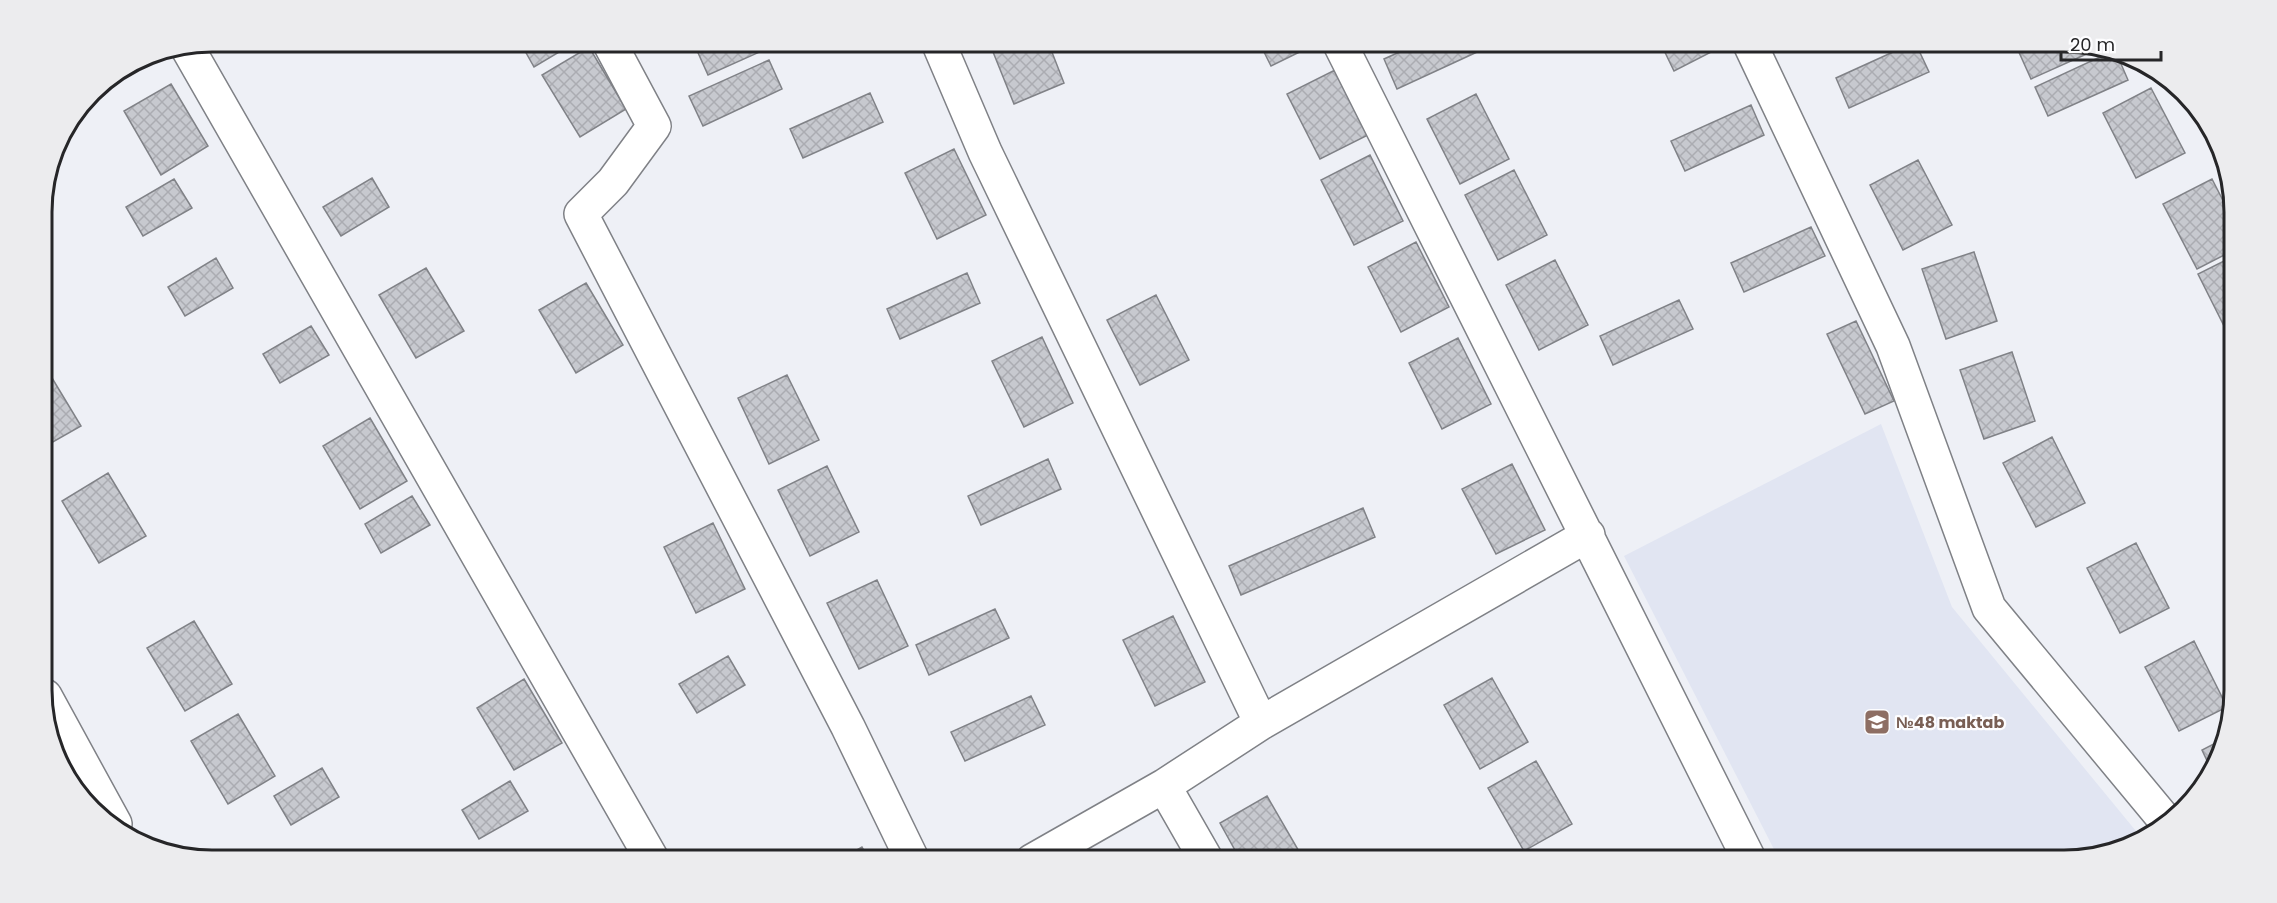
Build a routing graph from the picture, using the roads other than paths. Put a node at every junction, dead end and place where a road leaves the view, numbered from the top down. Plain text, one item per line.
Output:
1 (1344, 52) edge
2 (1754, 52) edge
3 (615, 53) edge
4 (943, 53) edge
5 (191, 55) edge
6 (1588, 535) junction
7 (54, 713) edge
8 (1261, 723) junction
9 (1164, 786) junction
10 (109, 812) edge
11 (2163, 817) edge
12 (648, 850) edge
13 (908, 850) edge
14 (1051, 850) edge
15 (1201, 850) edge
16 (1745, 850) edge

1 - 6 street
2 - 11 street
3 - 13 street
4 - 8 street
5 - 12 street
6 - 8 street
6 - 16 street
7 - 10 street
8 - 9 street
9 - 14 street
9 - 15 street

